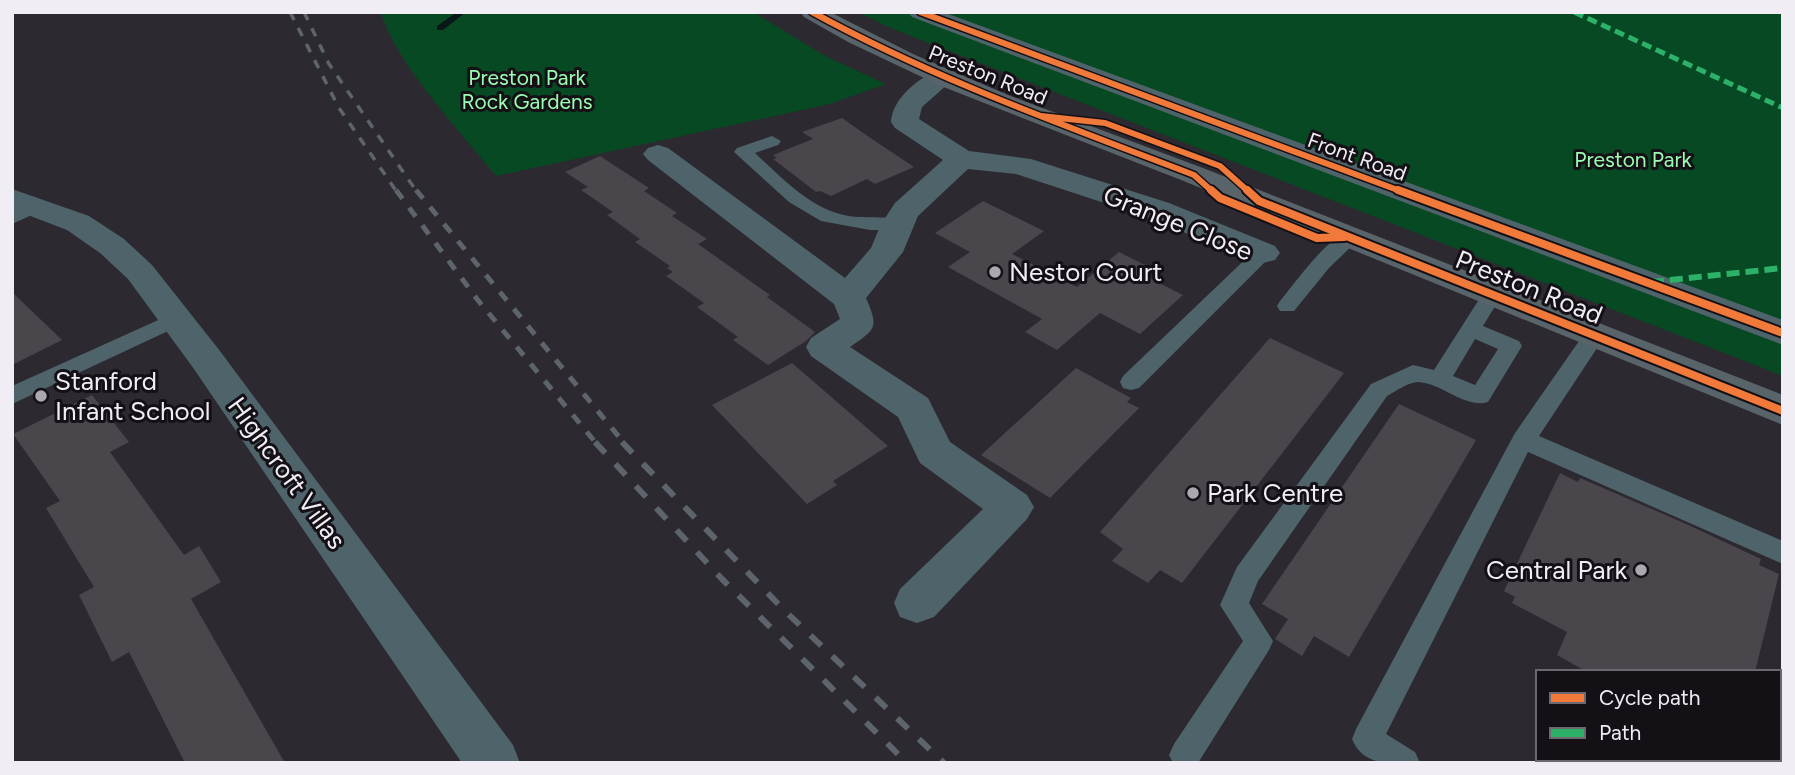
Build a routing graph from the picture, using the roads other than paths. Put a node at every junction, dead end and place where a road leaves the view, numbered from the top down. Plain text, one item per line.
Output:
1 (812, 12) edge
2 (919, 12) edge
3 (943, 77) junction
4 (772, 141) dead end
5 (658, 154) dead end
6 (961, 159) junction
7 (20, 207) edge
8 (897, 224) junction
9 (1351, 236) junction
10 (1263, 253) joint
11 (1492, 295) junction
12 (849, 298) junction
13 (1287, 306) dead end
14 (176, 319) junction
15 (1470, 329) junction
16 (1783, 333) edge
17 (1594, 336) junction
18 (1440, 379) junction
19 (1130, 382) dead end
20 (12, 396) edge
21 (1783, 411) edge
22 (1523, 439) junction
23 (1783, 553) edge
24 (917, 603) dead end
25 (1185, 755) dead end
26 (494, 763) edge
27 (1404, 763) edge

1 - 3 highway, Preston Road
2 - 16 street, Front Road
3 - 6 street, Grange Close
3 - 9 highway, Preston Road
4 - 8 lane
5 - 12 street
6 - 8 street
6 - 10 street, Grange Close
7 - 14 street, Highcroft Villas
8 - 12 street
9 - 11 highway, Preston Road
9 - 13 lane
10 - 19 lane, Grange Close
11 - 15 lane
11 - 17 highway, Preston Road
12 - 24 street
14 - 20 lane
14 - 26 street, Highcroft Villas
15 - 18 lane
15 - 18 lane
17 - 21 highway, Preston Road
17 - 22 lane
18 - 25 lane
22 - 23 lane
22 - 27 lane

